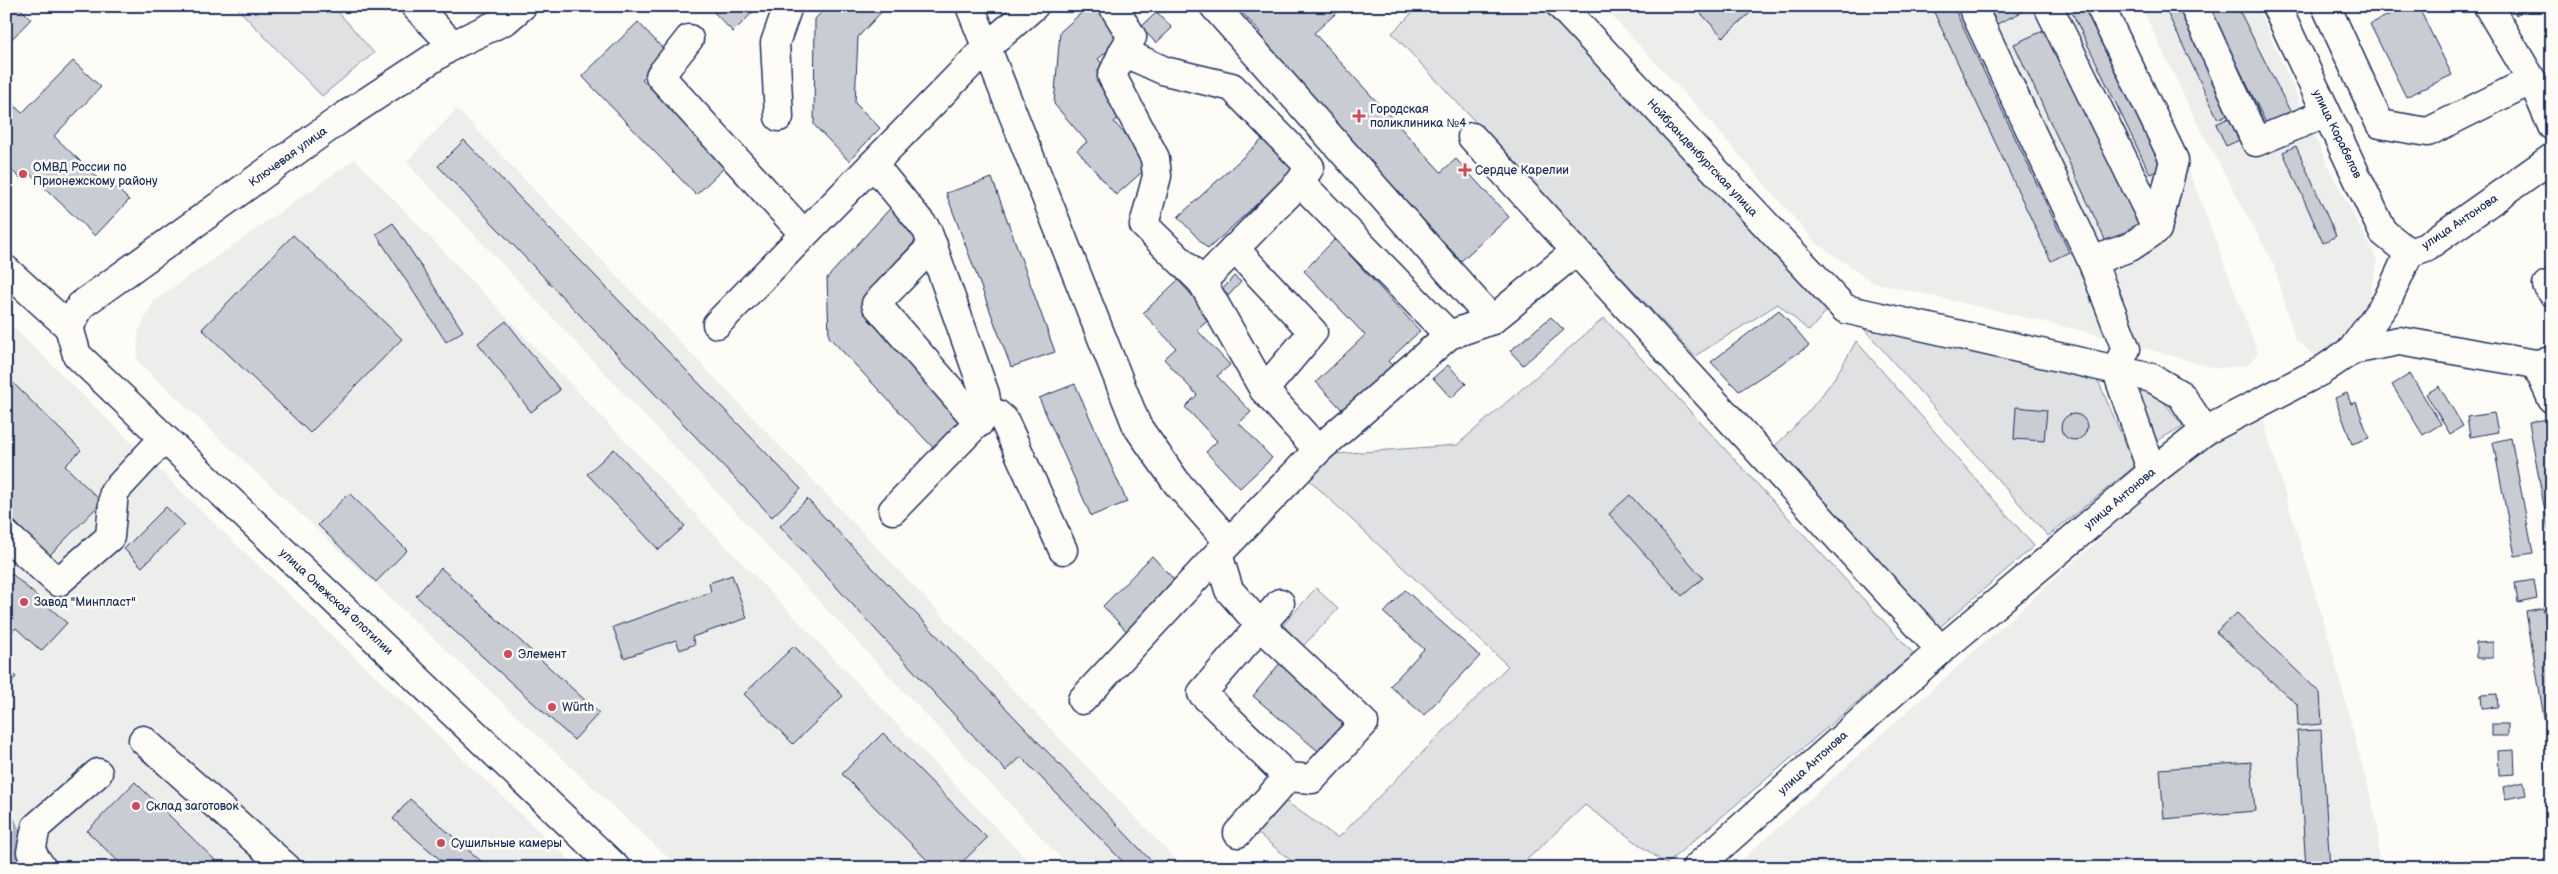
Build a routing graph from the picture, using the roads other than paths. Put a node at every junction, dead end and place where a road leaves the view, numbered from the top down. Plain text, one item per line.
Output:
1 (415, 6) edge
2 (522, 6) edge
3 (788, 6) edge
4 (970, 6) edge
5 (1034, 6) edge
6 (1113, 6) edge
7 (1214, 6) edge
8 (1560, 6) edge
9 (1972, 6) edge
10 (2048, 6) edge
11 (2100, 6) edge
12 (2194, 6) edge
13 (2276, 6) edge
14 (2326, 6) edge
15 (2488, 6) edge
16 (689, 39) dead end
17 (453, 45) junction
18 (986, 48) junction
19 (1123, 52) junction
20 (2532, 80) junction
21 (2326, 113) junction
22 (779, 117) dead end
23 (2552, 126) edge
24 (1472, 137) dead end
25 (2552, 158) edge
26 (873, 164) junction
27 (1300, 182) junction
28 (2156, 229) junction
29 (804, 234) junction
30 (933, 245) junction
31 (1234, 248) junction
32 (1576, 251) junction
33 (2410, 253) junction
34 (2092, 261) junction
35 (6, 270) edge
36 (1202, 282) junction
37 (1492, 320) junction
38 (717, 324) dead end
39 (68, 327) junction
40 (1448, 335) junction
41 (2352, 350) junction
42 (2544, 363) edge
43 (2116, 369) junction
44 (1264, 390) junction
45 (2552, 399) edge
46 (984, 417) junction
47 (2205, 431) junction
48 (163, 439) junction
49 (1318, 450) junction
50 (2152, 472) junction
51 (893, 510) dead end
52 (6, 536) edge
53 (1223, 548) junction
54 (1063, 550) dead end
55 (1280, 603) dead end
56 (1260, 625) junction
57 (1940, 650) junction
58 (1082, 700) dead end
59 (143, 740) dead end
60 (98, 773) dead end
61 (1288, 777) junction
62 (1238, 833) dead end
63 (42, 868) edge
64 (287, 868) edge
65 (616, 868) edge
66 (1696, 868) edge

1 - 17 street
2 - 17 street, Ключевая улица
3 - 22 street
4 - 18 street
5 - 18 street
6 - 19 street
7 - 37 street
8 - 43 street, Нойбранденбургская улица
9 - 34 street
10 - 28 street
11 - 28 street
12 - 21 street
13 - 21 street, улица Корабелов
14 - 20 street
15 - 20 street
16 - 29 street
17 - 39 street, Ключевая улица
18 - 26 street
18 - 53 street
19 - 27 street
19 - 36 street
20 - 23 street
21 - 33 street, улица Корабелов
24 - 32 street
25 - 33 street, улица Антонова
26 - 29 street
26 - 30 street
27 - 31 street
27 - 40 street
28 - 34 street
29 - 38 street
30 - 46 street
30 - 46 street
31 - 36 street
31 - 44 street
32 - 37 street
32 - 57 street
33 - 41 street, улица Антонова
34 - 43 street
35 - 39 street
36 - 44 street
37 - 40 street
39 - 48 street, улица Онежской Флотилии
40 - 49 street
41 - 42 street
41 - 47 street, улица Антонова
42 - 45 street
43 - 47 street
43 - 50 street
44 - 49 street
46 - 51 street
46 - 54 street
47 - 50 street, улица Антонова
48 - 52 street
48 - 65 street, улица Онежской Флотилии
49 - 53 street
50 - 57 street, улица Антонова
53 - 56 street
53 - 58 street
55 - 56 street
56 - 61 street
56 - 61 street
57 - 66 street, улица Антонова
59 - 64 street
60 - 63 street
61 - 62 street

